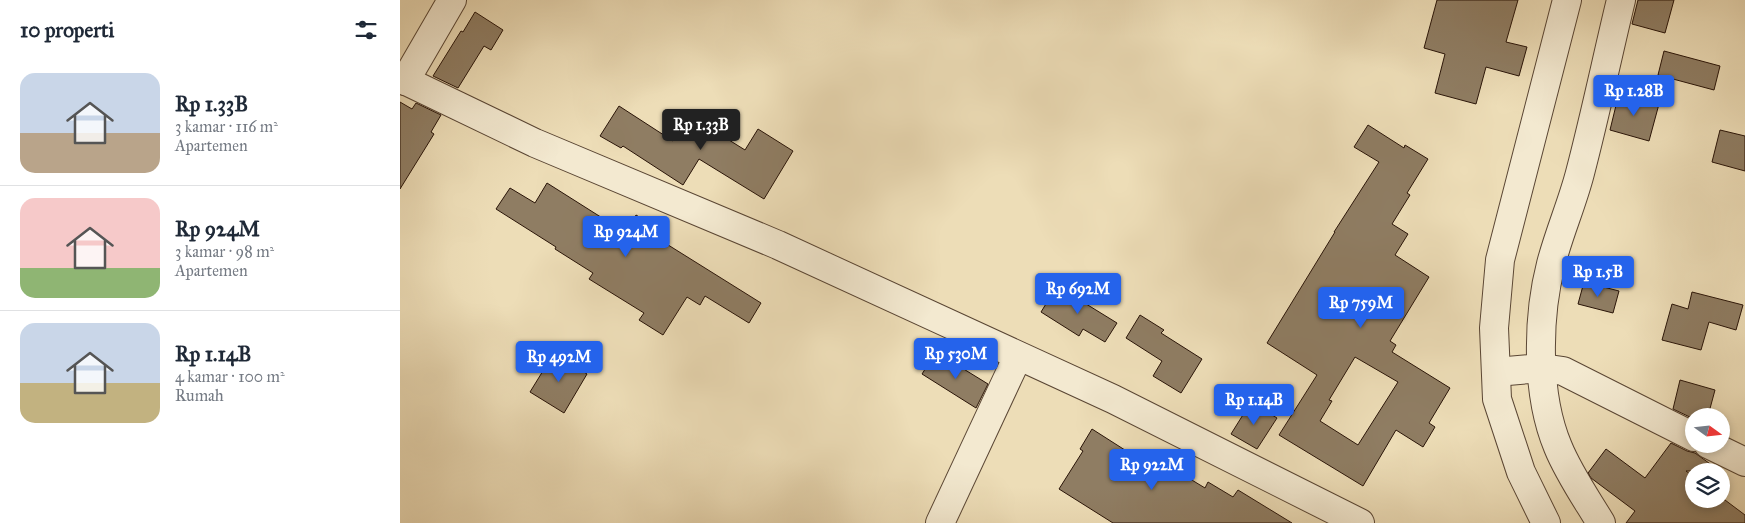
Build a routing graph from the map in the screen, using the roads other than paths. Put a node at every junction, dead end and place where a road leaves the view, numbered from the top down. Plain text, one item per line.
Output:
1 (452, 0) edge
2 (1567, 0) edge
3 (1621, 0) edge
4 (402, 79) edge
5 (1018, 356) junction
6 (1537, 369) junction
7 (1499, 372) junction
8 (1685, 432) edge
9 (1726, 453) edge
10 (1745, 462) edge
11 (940, 523) edge
12 (1360, 523) edge
13 (1546, 523) edge
14 (1601, 523) edge

1 - 4 street
2 - 7 street
3 - 6 street
4 - 5 street
5 - 11 street
5 - 12 street
6 - 7 street
6 - 8 street
6 - 14 street
7 - 13 street
9 - 10 street

